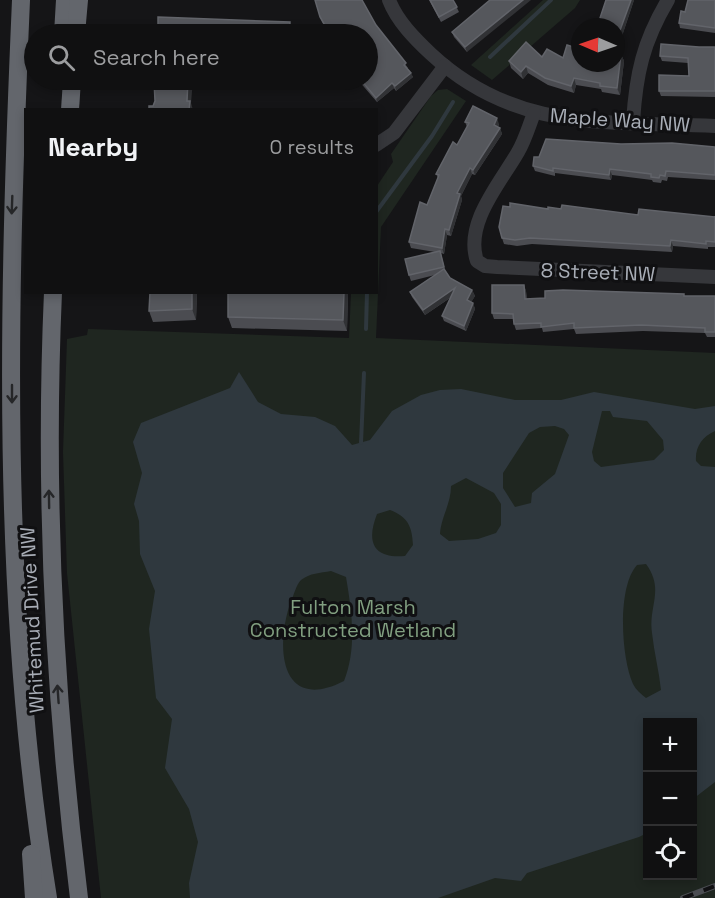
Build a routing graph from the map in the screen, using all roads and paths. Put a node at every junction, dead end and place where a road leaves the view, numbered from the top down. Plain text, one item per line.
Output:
1 (10, 0) edge
2 (21, 0) edge
3 (65, 0) edge
4 (79, 0) edge
5 (389, 0) edge
6 (668, 0) edge
7 (64, 24) edge
8 (77, 24) edge
9 (445, 66) junction
10 (61, 90) edge
11 (71, 90) edge
12 (60, 108) edge
13 (70, 108) edge
14 (534, 113) junction
15 (633, 122) junction
16 (715, 126) edge
17 (378, 144) edge
18 (14, 163) junction
19 (715, 277) edge
20 (54, 294) edge
21 (27, 732) junction
22 (61, 734) junction
23 (34, 898) edge
24 (48, 898) edge
25 (80, 898) edge
26 (90, 898) edge

1 - 18 highway
2 - 18 highway
3 - 7 highway
4 - 8 highway
5 - 9 street, Maple Way NW
6 - 15 street
9 - 14 street, Maple Way NW
9 - 17 street
10 - 12 highway
11 - 13 highway
14 - 15 street, Maple Way NW
14 - 19 street, 8 Street NW
15 - 16 street, Maple Way NW
18 -> 21 highway, Whitemud Drive NW
22 -> 20 highway, Whitemud Drive NW
21 - 23 highway
21 - 24 highway, Whitemud Drive NW
22 - 25 highway, Whitemud Drive NW
22 - 26 highway

